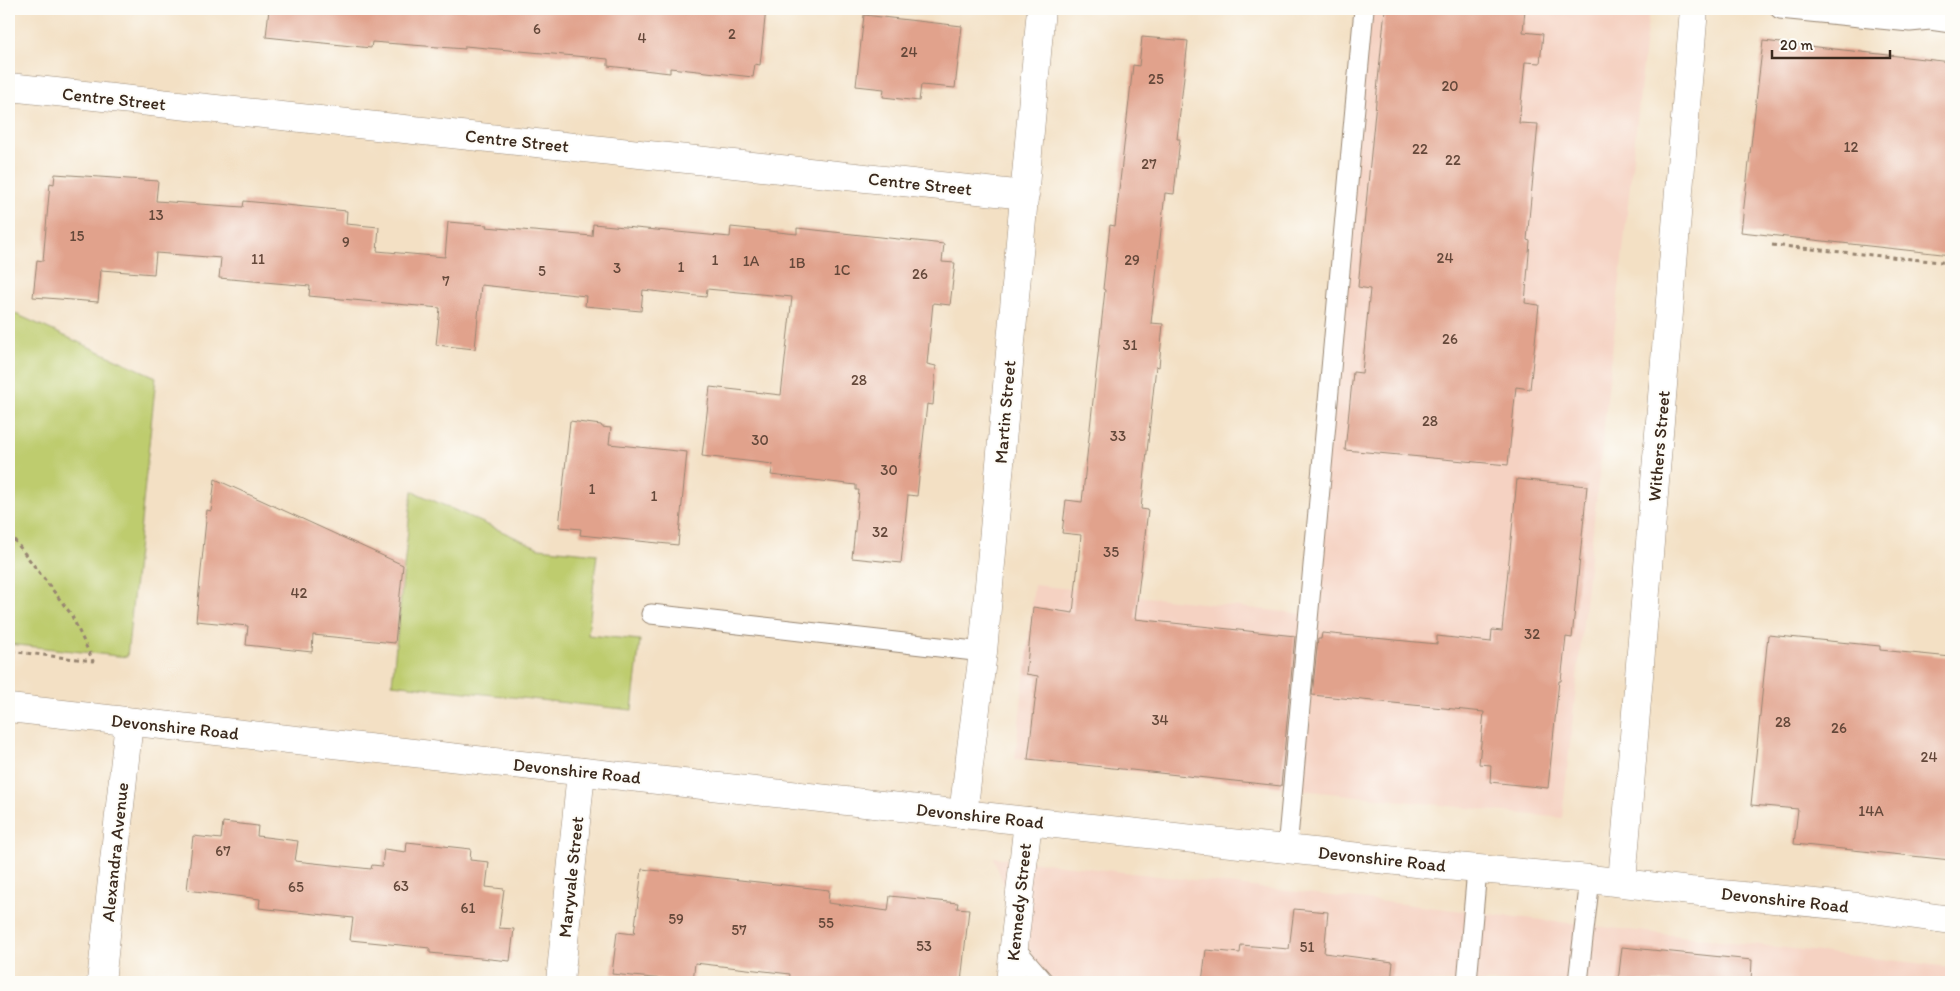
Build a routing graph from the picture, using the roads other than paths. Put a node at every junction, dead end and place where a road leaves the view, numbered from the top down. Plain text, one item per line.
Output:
1 (1041, 9) edge
2 (1364, 9) edge
3 (1694, 9) edge
4 (1780, 9) edge
5 (1951, 23) edge
6 (9, 87) edge
7 (1025, 195) junction
8 (651, 614) dead end
9 (983, 652) junction
10 (9, 708) edge
11 (129, 722) junction
12 (581, 772) junction
13 (962, 814) junction
14 (1028, 821) junction
15 (1287, 849) junction
16 (1477, 870) junction
17 (1590, 879) junction
18 (1622, 882) junction
19 (1951, 920) edge
20 (1014, 947) junction
21 (101, 982) edge
22 (560, 982) edge
23 (1010, 982) edge
24 (1044, 982) edge
25 (1467, 982) edge
26 (1578, 982) edge

1 - 7 street, Martin Street
2 - 15 lane
3 - 18 street, Withers Street
4 - 5 lane
6 - 7 street, Centre Street
7 - 9 street, Martin Street
8 - 9 lane
9 - 13 street, Martin Street
10 - 11 street, Devonshire Road
11 - 12 street, Devonshire Road
11 - 21 street, Alexandra Avenue
12 - 13 street, Devonshire Road
12 - 22 street, Maryvale Street
13 - 14 street, Devonshire Road
14 - 15 street, Devonshire Road
14 - 20 street, Kennedy Street
15 - 16 street, Devonshire Road
16 - 17 street, Devonshire Road
16 - 25 lane
17 - 18 street, Devonshire Road
17 - 26 lane
18 - 19 street, Devonshire Road
20 - 23 street, Kennedy Street
20 - 24 lane

